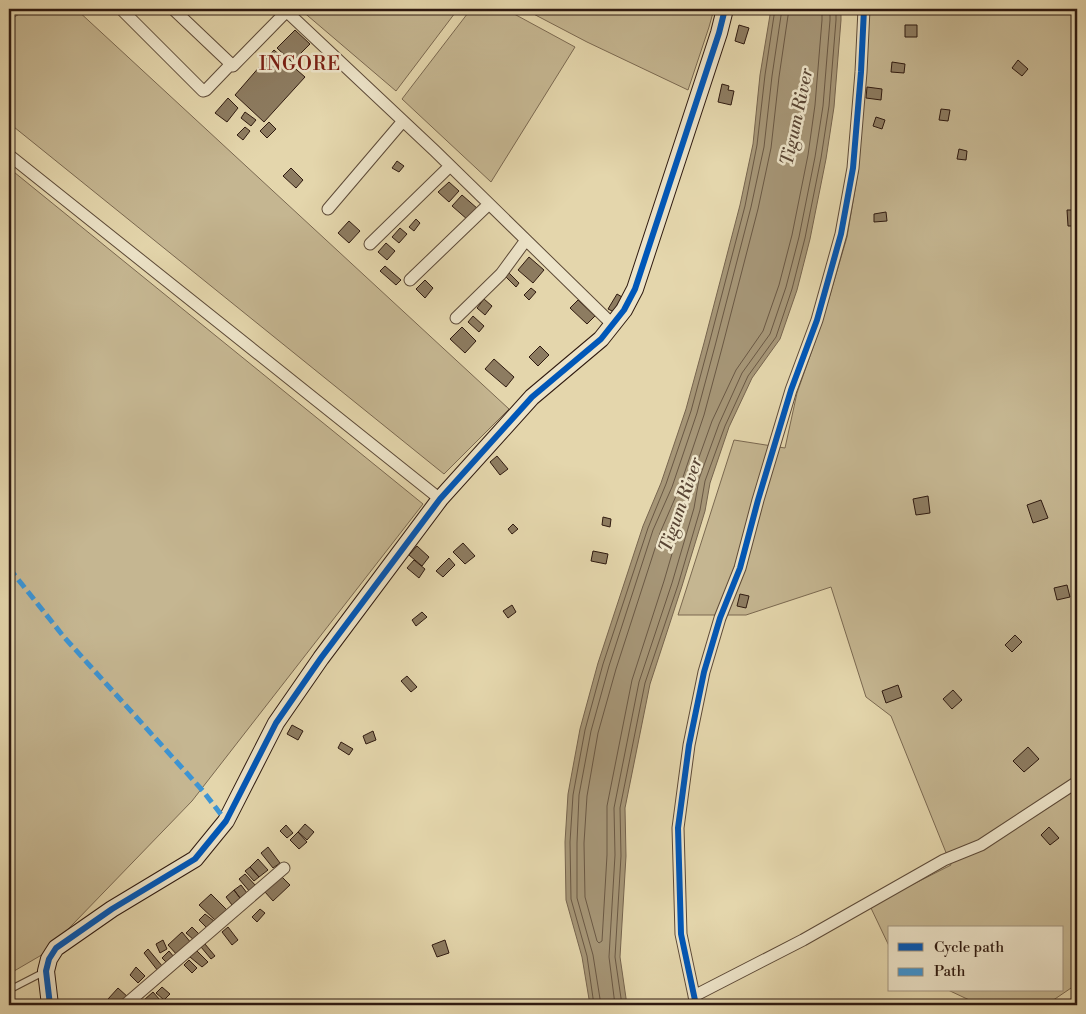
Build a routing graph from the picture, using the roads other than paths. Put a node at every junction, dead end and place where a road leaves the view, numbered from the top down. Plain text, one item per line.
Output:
1 (173, 9) edge
2 (725, 9) edge
3 (864, 9) edge
4 (285, 10) edge
5 (128, 11) edge
6 (230, 65) junction
7 (403, 121) junction
8 (9, 155) edge
9 (450, 166) junction
10 (489, 204) junction
11 (328, 209) dead end
12 (526, 240) junction
13 (370, 244) dead end
14 (410, 280) dead end
15 (456, 318) dead end
16 (613, 325) junction
17 (440, 499) junction
18 (1077, 782) edge
19 (284, 868) dead end
20 (46, 971) junction
21 (9, 990) edge
22 (695, 1001) edge
23 (50, 1005) edge
24 (125, 1005) edge

1 - 6 street
2 - 16 street
3 - 22 street
4 - 6 street
4 - 7 street
5 - 6 street
7 - 9 street
7 - 11 street
8 - 17 street
9 - 10 street
9 - 13 street
10 - 12 street
10 - 14 street
12 - 15 street
12 - 16 street
16 - 17 street
17 - 20 street
18 - 22 street
19 - 24 street
20 - 21 lane
20 - 23 street

